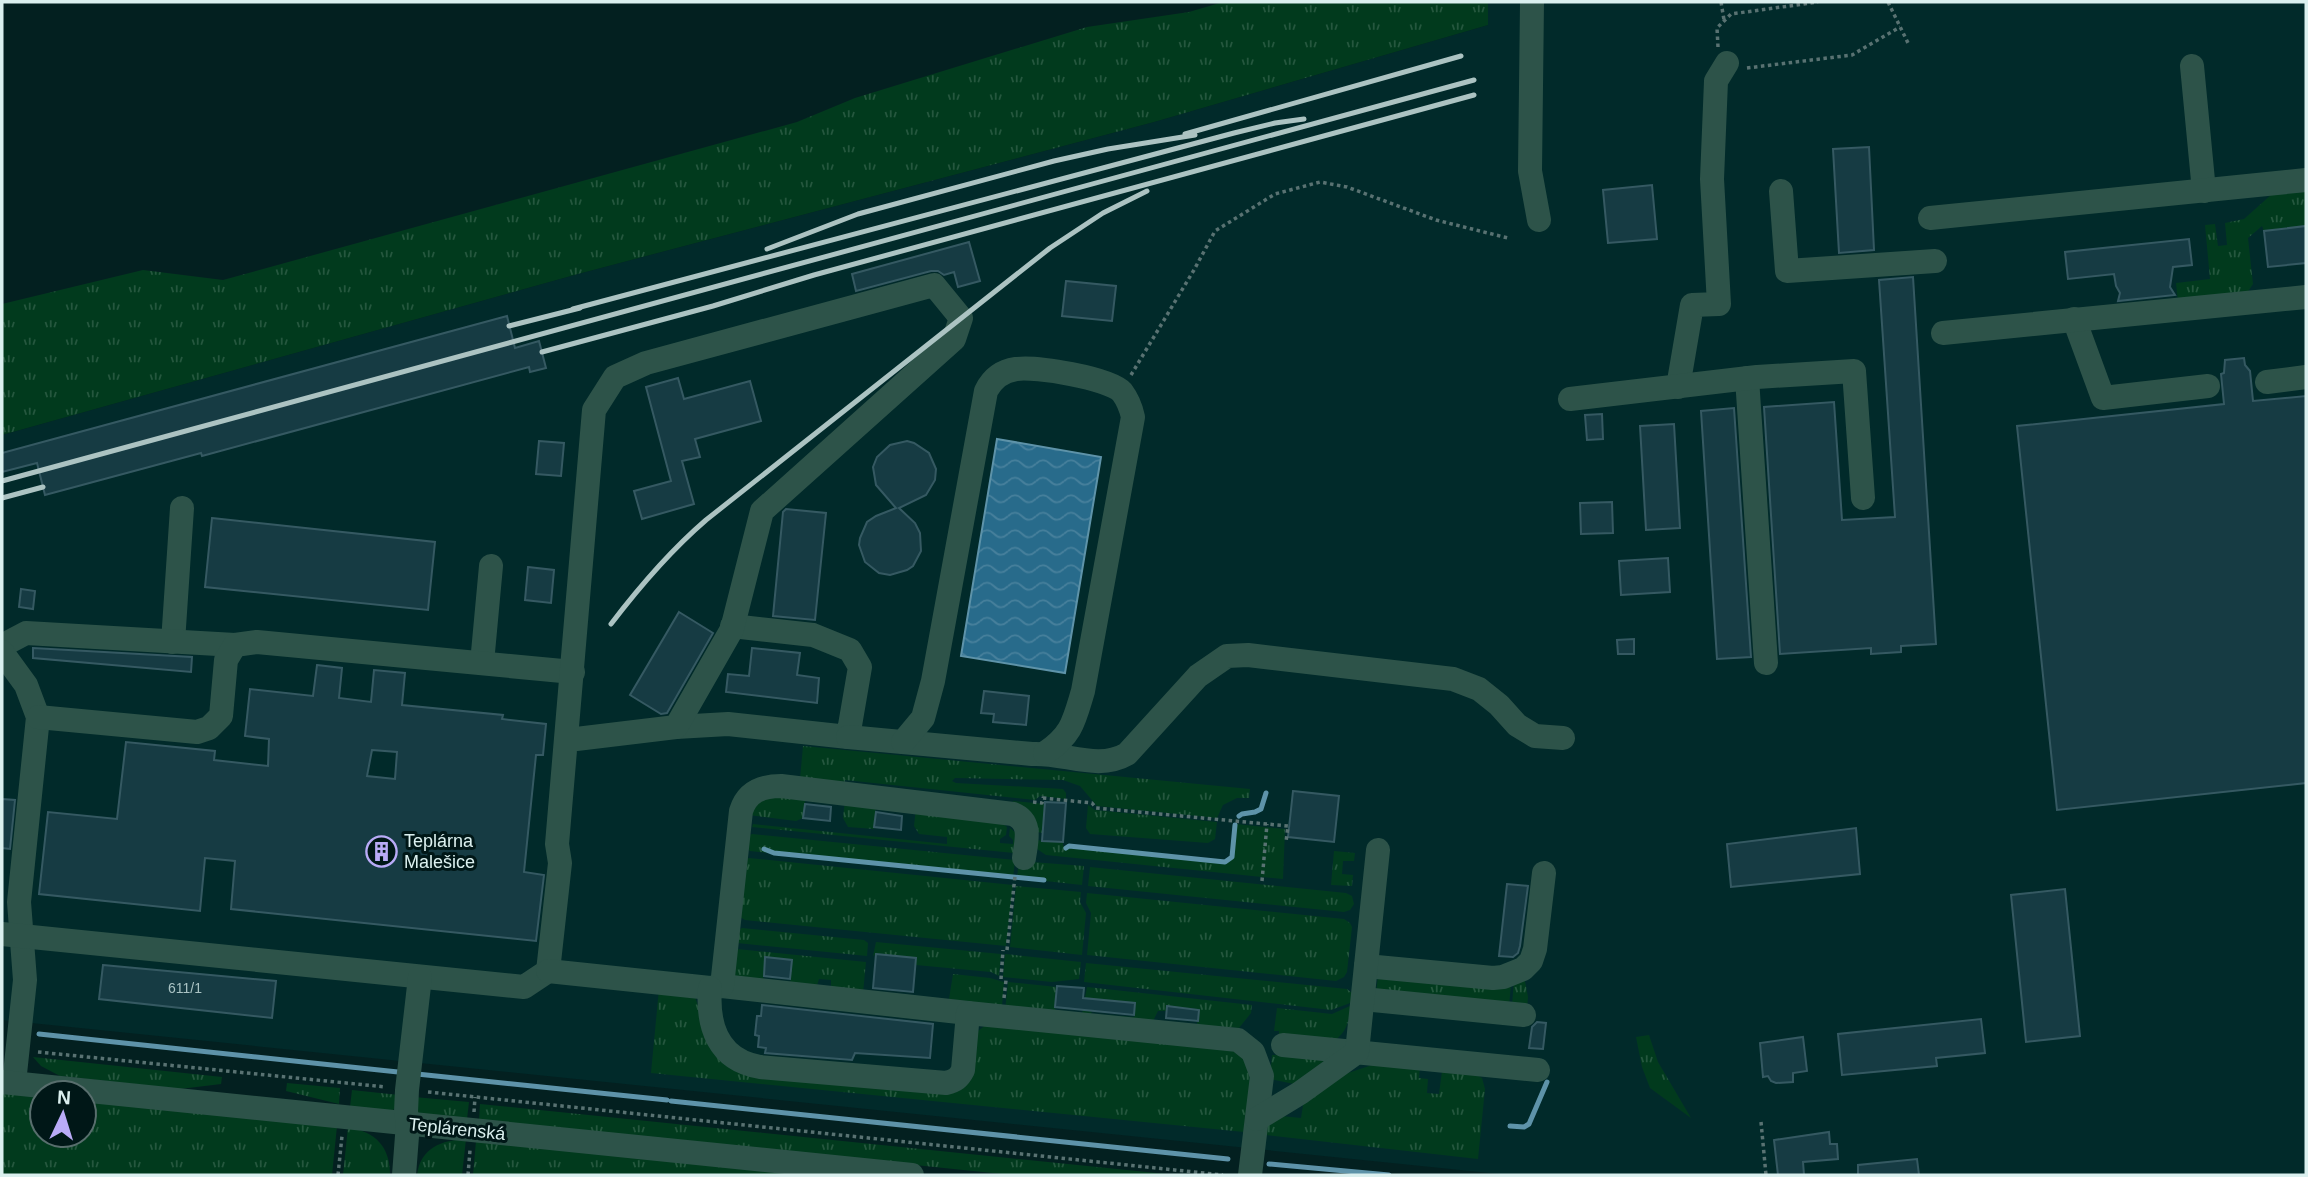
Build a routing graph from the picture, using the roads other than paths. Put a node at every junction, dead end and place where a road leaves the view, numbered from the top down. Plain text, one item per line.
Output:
1 (1532, 2) edge
2 (1727, 63) road end
3 (2192, 65) dead end
4 (2306, 180) edge
5 (1781, 191) dead end
6 (2204, 191) junction
7 (1930, 218) dead end
8 (1539, 220) dead end
9 (1935, 261) dead end
10 (2306, 297) edge
11 (2074, 319) junction
12 (1943, 333) dead end
13 (2306, 377) edge
14 (1747, 378) junction
15 (2267, 382) dead end
16 (2208, 386) dead end
17 (1678, 387) junction
18 (1570, 399) dead end
19 (1863, 498) dead end
20 (182, 508) dead end
21 (491, 566) dead end
22 (732, 626) junction
23 (173, 642) junction
24 (235, 645) junction
25 (2, 651) edge
26 (482, 663) junction
27 (1766, 663) dead end
28 (573, 672) junction
29 (38, 717) junction
30 (676, 727) junction
31 (848, 737) junction
32 (1563, 738) dead end
33 (568, 740) junction
34 (903, 742) junction
35 (1045, 753) junction
36 (1378, 850) dead end
37 (1020, 863) road end
38 (1544, 873) dead end
39 (12, 935) edge
40 (1366, 966) junction
41 (548, 971) junction
42 (420, 976) junction
43 (716, 987) junction
44 (1363, 999) junction
45 (968, 1013) junction
46 (1524, 1014) dead end
47 (1283, 1045) dead end
48 (1357, 1052) junction
49 (1538, 1070) dead end
50 (8, 1082) edge
51 (1257, 1119) junction
52 (408, 1123) junction
53 (404, 1175) edge
54 (912, 1175) edge
55 (1250, 1175) edge

1 - 8 street
2 - 17 street
3 - 6 street
4 - 6 street
5 - 9 street
6 - 7 street
10 - 11 street
11 - 12 street
11 - 16 street
13 - 15 street
14 - 17 street
14 - 19 street
14 - 27 street
17 - 18 street
20 - 23 street
21 - 26 street
22 - 28 street
22 - 30 street
22 - 31 street
23 - 24 street
23 - 25 street
24 - 26 street
24 - 29 street
25 - 29 street
26 - 28 street
28 - 33 street
29 - 39 street
30 - 31 street
30 - 33 street
31 - 34 street
32 - 35 street
33 - 41 street
34 - 35 street
34 - 35 street
36 - 40 street
37 - 43 street
38 - 40 street
39 - 42 street
39 - 50 street
40 - 44 street
41 - 42 street
41 - 43 street
42 - 52 street
43 - 45 street
43 - 45 street
44 - 46 street
44 - 48 street
45 - 51 street
47 - 48 street
48 - 49 street
48 - 51 street
50 - 52 street, Teplárenská
51 - 55 street
52 - 53 street
52 - 54 street, Teplárenská

